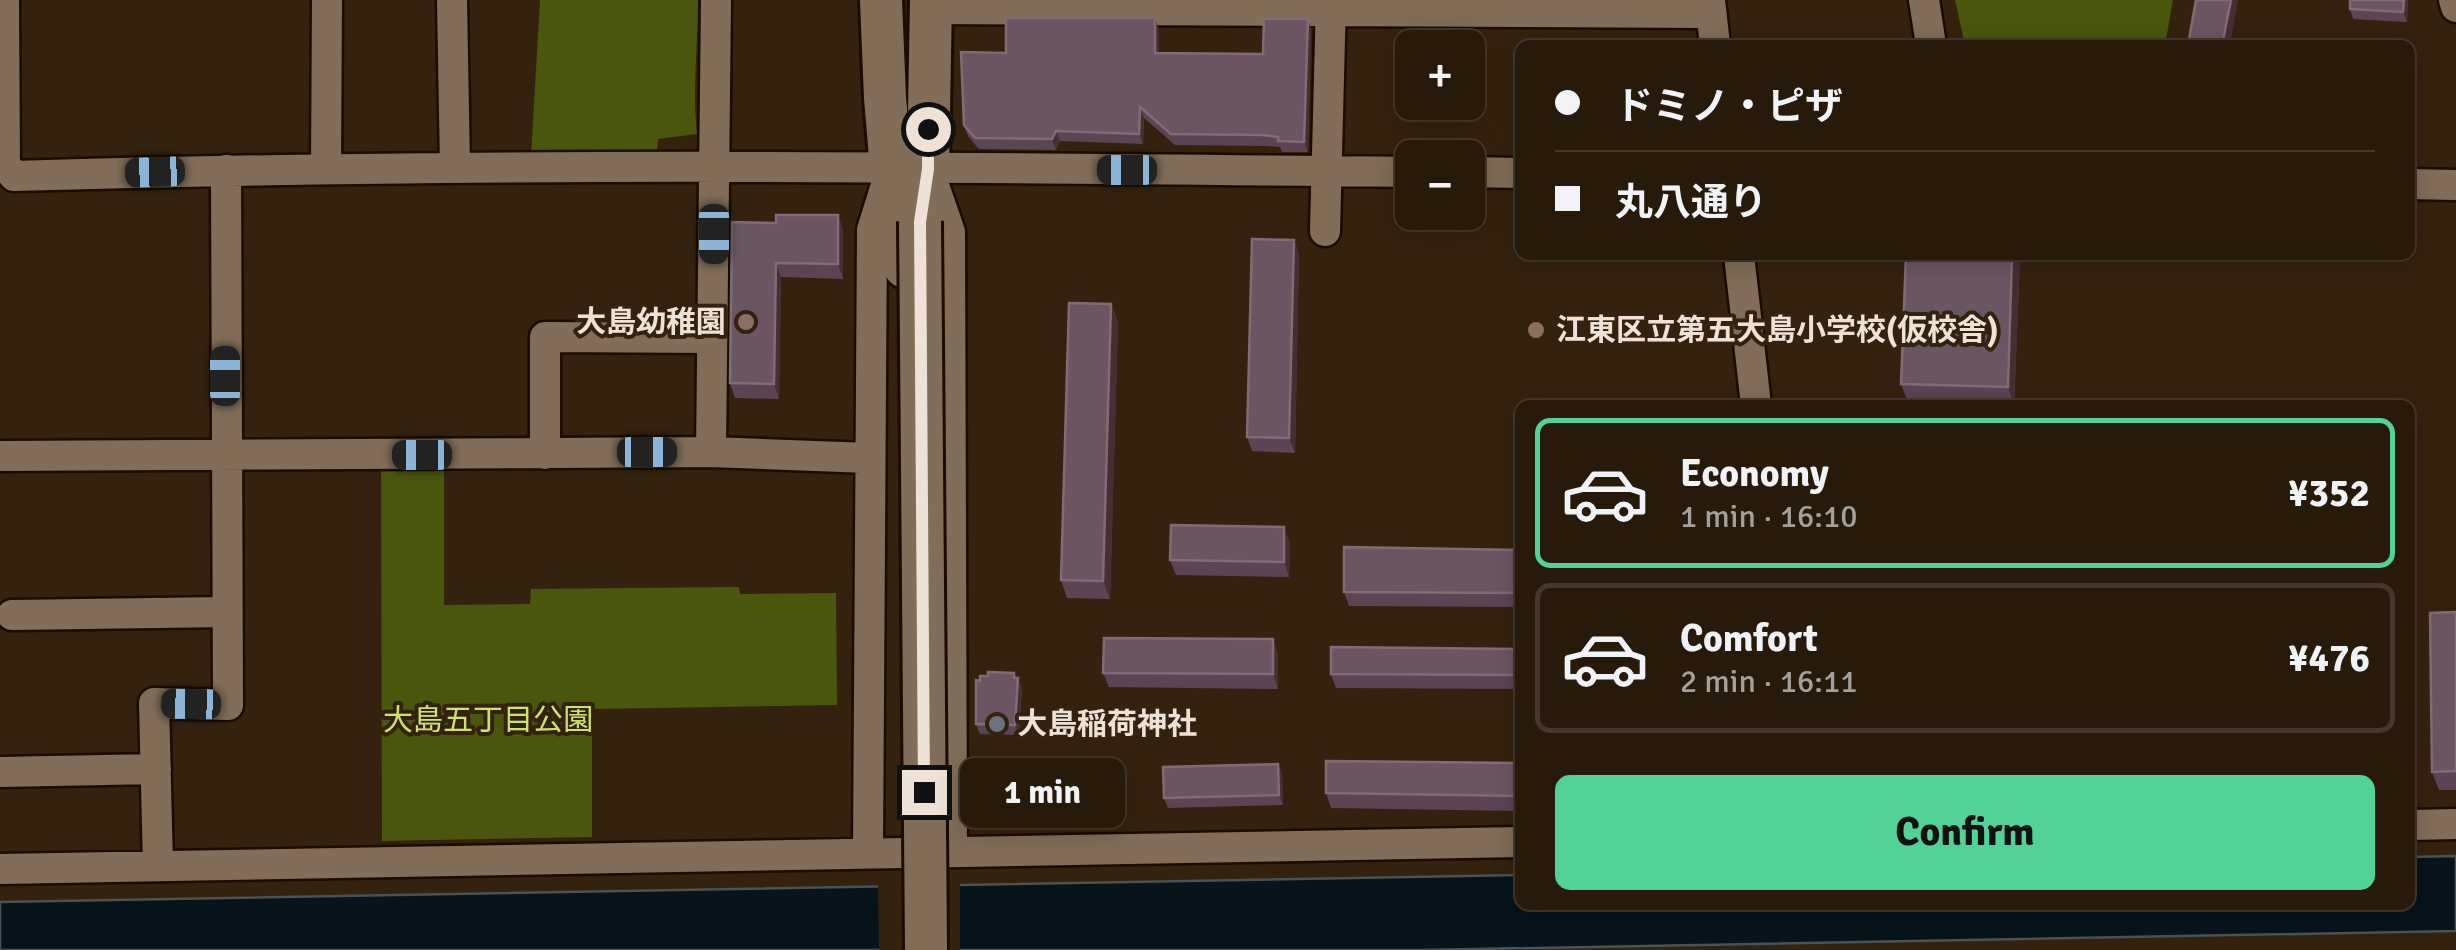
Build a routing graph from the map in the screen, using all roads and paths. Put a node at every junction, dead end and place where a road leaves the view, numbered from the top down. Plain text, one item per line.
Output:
1 (4, 0) edge
2 (327, 0) edge
3 (452, 0) edge
4 (716, 0) edge
5 (882, 0) edge
6 (1924, 0) edge
7 (2454, 0) edge
8 (931, 5) edge
9 (1331, 6) edge
10 (1710, 7) edge
11 (2456, 8) edge
12 (1714, 40) edge
13 (1931, 40) edge
14 (714, 165) junction
15 (456, 168) junction
16 (326, 169) junction
17 (910, 169) junction
18 (226, 170) junction
19 (1326, 171) junction
20 (1395, 172) edge
21 (1485, 172) edge
22 (1515, 172) edge
23 (2415, 184) edge
24 (2456, 184) edge
25 (913, 220) junction
26 (1325, 231) dead end
27 (1740, 260) edge
28 (712, 338) junction
29 (1755, 400) edge
30 (225, 452) junction
31 (711, 452) junction
32 (544, 454) junction
33 (0, 456) edge
34 (868, 458) junction
35 (227, 612) junction
36 (12, 615) dead end
37 (156, 769) junction
38 (0, 772) edge
39 (2456, 824) edge
40 (2415, 826) edge
41 (1515, 842) edge
42 (952, 850) junction
43 (868, 852) junction
44 (158, 866) junction
45 (0, 868) edge
46 (906, 950) edge
47 (926, 950) edge

1 - 18 street
2 - 16 street
3 - 15 street
4 - 14 street
5 - 17 main road
6 - 13 street
7 - 11 street
8 - 9 street
8 - 17 main road
9 - 10 street
9 - 19 street
10 - 12 street
14 - 15 street
14 - 17 street
14 - 28 street
15 - 16 street
16 - 18 street
17 - 19 street
17 - 25 main road
17 - 34 street
17 - 42 street
18 - 30 street
19 - 20 street
19 - 26 street
21 - 22 street
23 - 24 street
25 - 46 main road
25 - 47 main road, bridge
27 - 29 street
28 - 31 street
28 - 32 street
30 - 32 street
30 - 33 street
30 - 35 street
31 - 32 street
31 - 34 street
34 - 43 street
35 - 36 street
35 - 37 street
37 - 38 street
37 - 44 street
39 - 40 street
41 - 42 street
42 - 43 street
43 - 44 street
44 - 45 street

